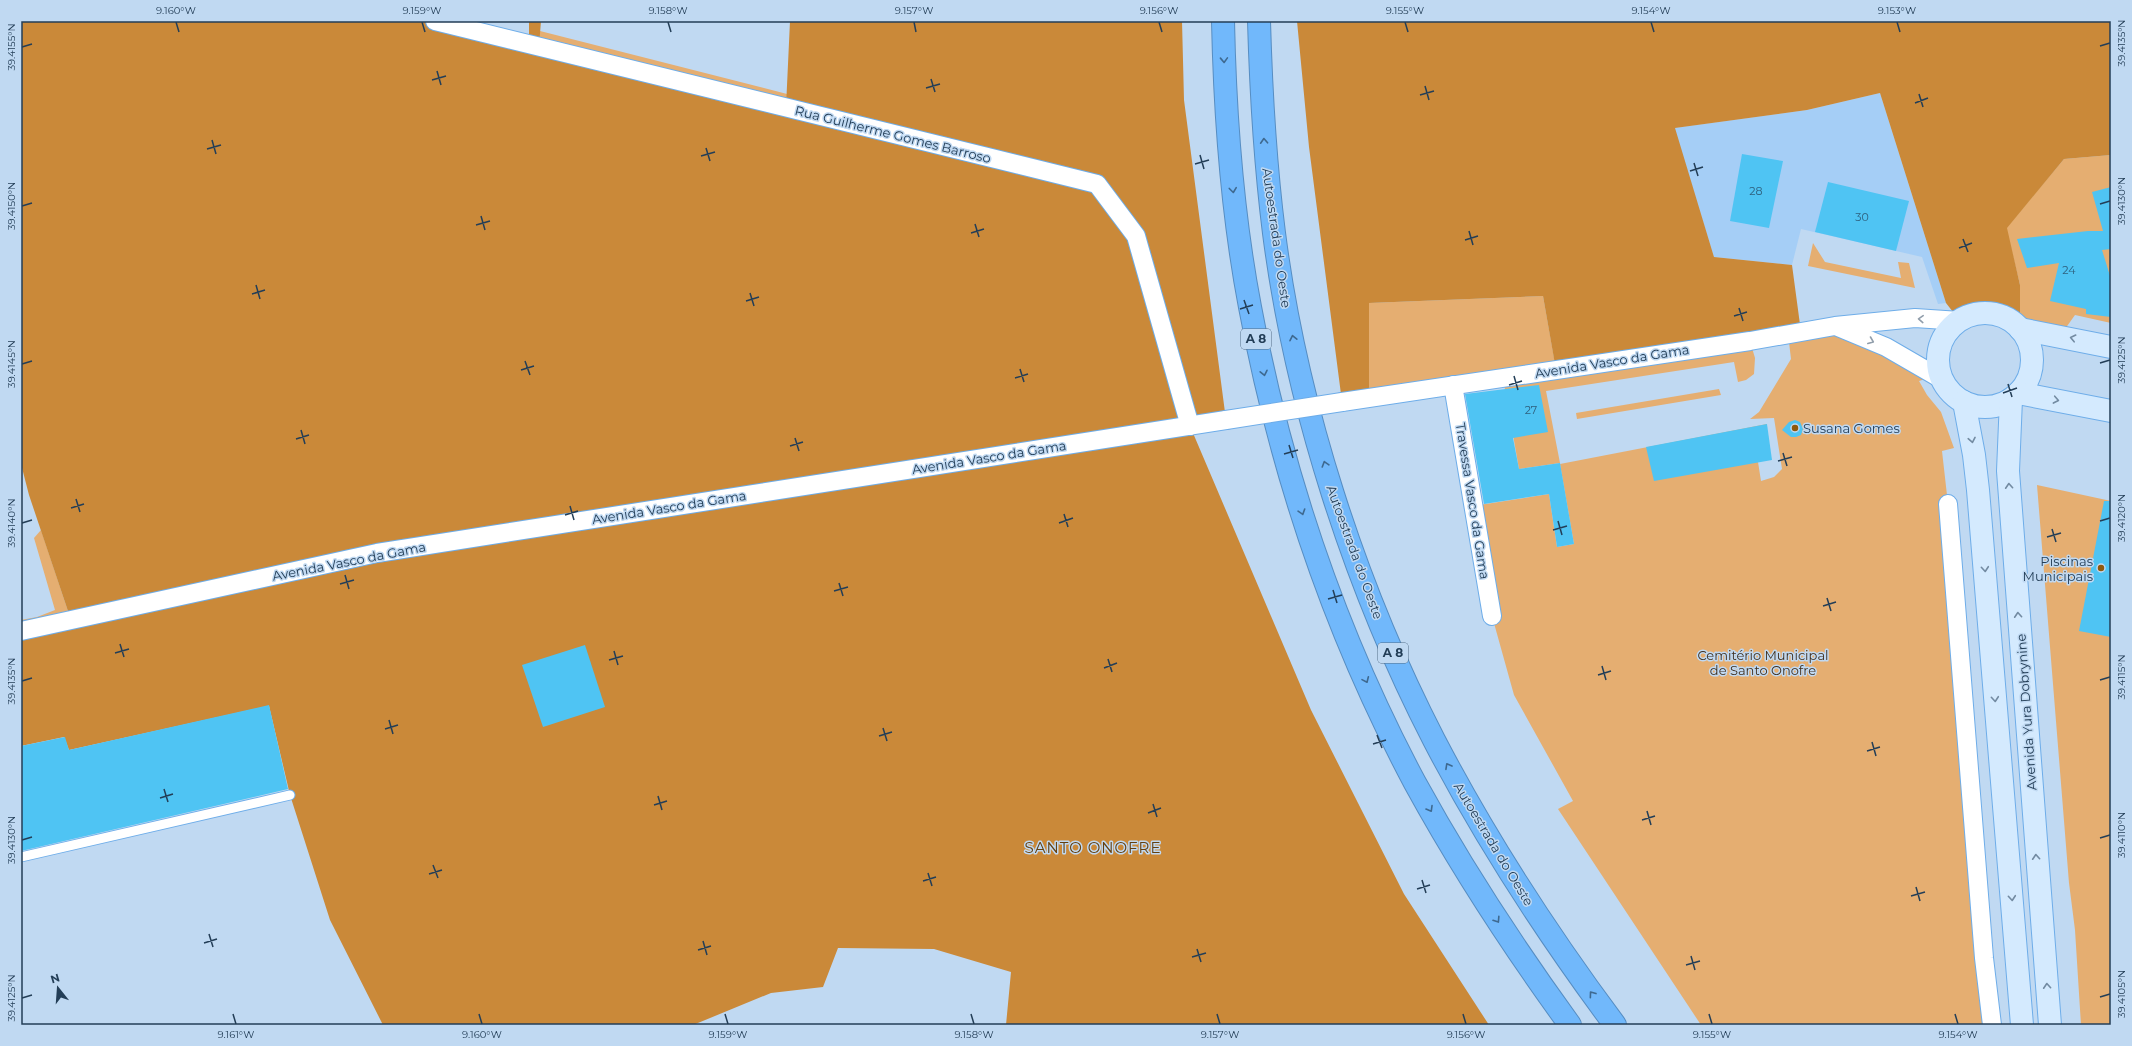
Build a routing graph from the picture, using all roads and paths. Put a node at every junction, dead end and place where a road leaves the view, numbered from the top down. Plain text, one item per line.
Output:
1 (434, 21) edge
2 (1222, 21) edge
3 (1259, 21) edge
4 (1960, 321) junction
5 (1835, 326) junction
6 (2020, 329) junction
7 (2111, 347) edge
8 (1943, 380) junction
9 (1454, 385) junction
10 (2014, 396) junction
11 (1964, 402) junction
12 (2111, 411) edge
13 (1190, 426) junction
14 (1948, 504) dead end
15 (1492, 616) dead end
16 (21, 631) edge
17 (290, 795) dead end
18 (21, 857) edge
19 (1570, 1025) edge
20 (1616, 1025) edge
21 (1992, 1025) edge
22 (2022, 1025) edge
23 (2050, 1025) edge

1 - 13 street, Rua Guilherme Gomes Barroso
2 -> 19 highway, A 8
20 -> 3 highway, Autoestrada do Oeste / A 8
4 -> 5 street, Avenida Vasco da Gama
4 - 6 main road
4 - 8 main road
5 -> 8 street
5 - 9 street, Avenida Vasco da Gama
7 -> 6 main road
6 - 10 main road
8 - 11 main road
9 - 13 street, Avenida Vasco da Gama, bridge
9 - 15 street, Travessa Vasco da Gama
10 - 11 main road
10 -> 12 main road
23 -> 10 main road, Avenida Yura Dobrynine
11 -> 22 main road
13 - 16 street, Avenida Vasco da Gama
14 - 21 street
17 - 18 lane

